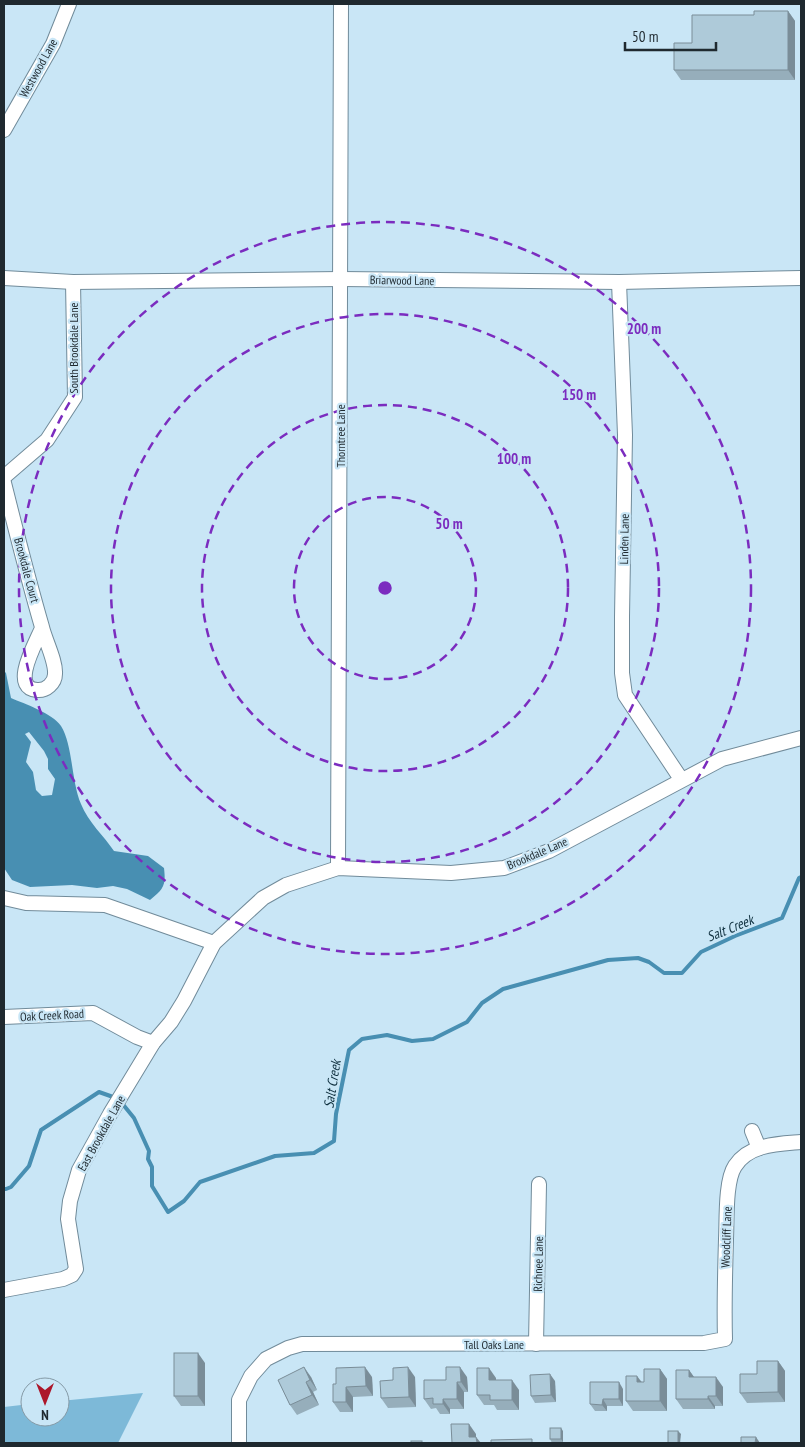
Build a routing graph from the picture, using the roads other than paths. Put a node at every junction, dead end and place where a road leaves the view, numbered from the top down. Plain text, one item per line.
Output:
1 (68, 4) edge
2 (342, 4) edge
3 (4, 130) edge
4 (4, 278) edge
5 (801, 278) edge
6 (341, 279) junction
7 (73, 282) junction
8 (619, 282) junction
9 (4, 477) edge
10 (4, 483) edge
11 (42, 628) dead end
12 (801, 738) edge
13 (681, 779) junction
14 (338, 868) junction
15 (4, 898) edge
16 (214, 943) junction
17 (4, 1017) edge
18 (152, 1043) junction
19 (752, 1130) dead end
20 (801, 1142) edge
21 (758, 1148) junction
22 (539, 1184) dead end
23 (4, 1290) edge
24 (725, 1339) joint
25 (536, 1344) junction
26 (239, 1443) edge

1 - 3 street, Westwood Lane
2 - 6 street, Thorntree Lane
4 - 7 street, Briarwood Lane
5 - 8 street, Briarwood Lane
6 - 7 street, Briarwood Lane
6 - 8 street, Briarwood Lane
6 - 14 street, Thorntree Lane
7 - 9 street, South Brookdale Lane
8 - 13 street, Linden Lane
10 - 11 street, Brookdale Court
12 - 13 street, Brookdale Lane
13 - 14 street, Brookdale Lane
14 - 16 street, Brookdale Lane
15 - 16 street
16 - 18 street, East Brookdale Lane
17 - 18 street, Oak Creek Road
18 - 23 street, East Brookdale Lane
19 - 21 street
20 - 21 street, Woodcliff Lane
21 - 24 street, Woodcliff Lane
22 - 25 street, Richnee Lane
24 - 25 street, Tall Oaks Lane
25 - 26 street, Tall Oaks Lane

